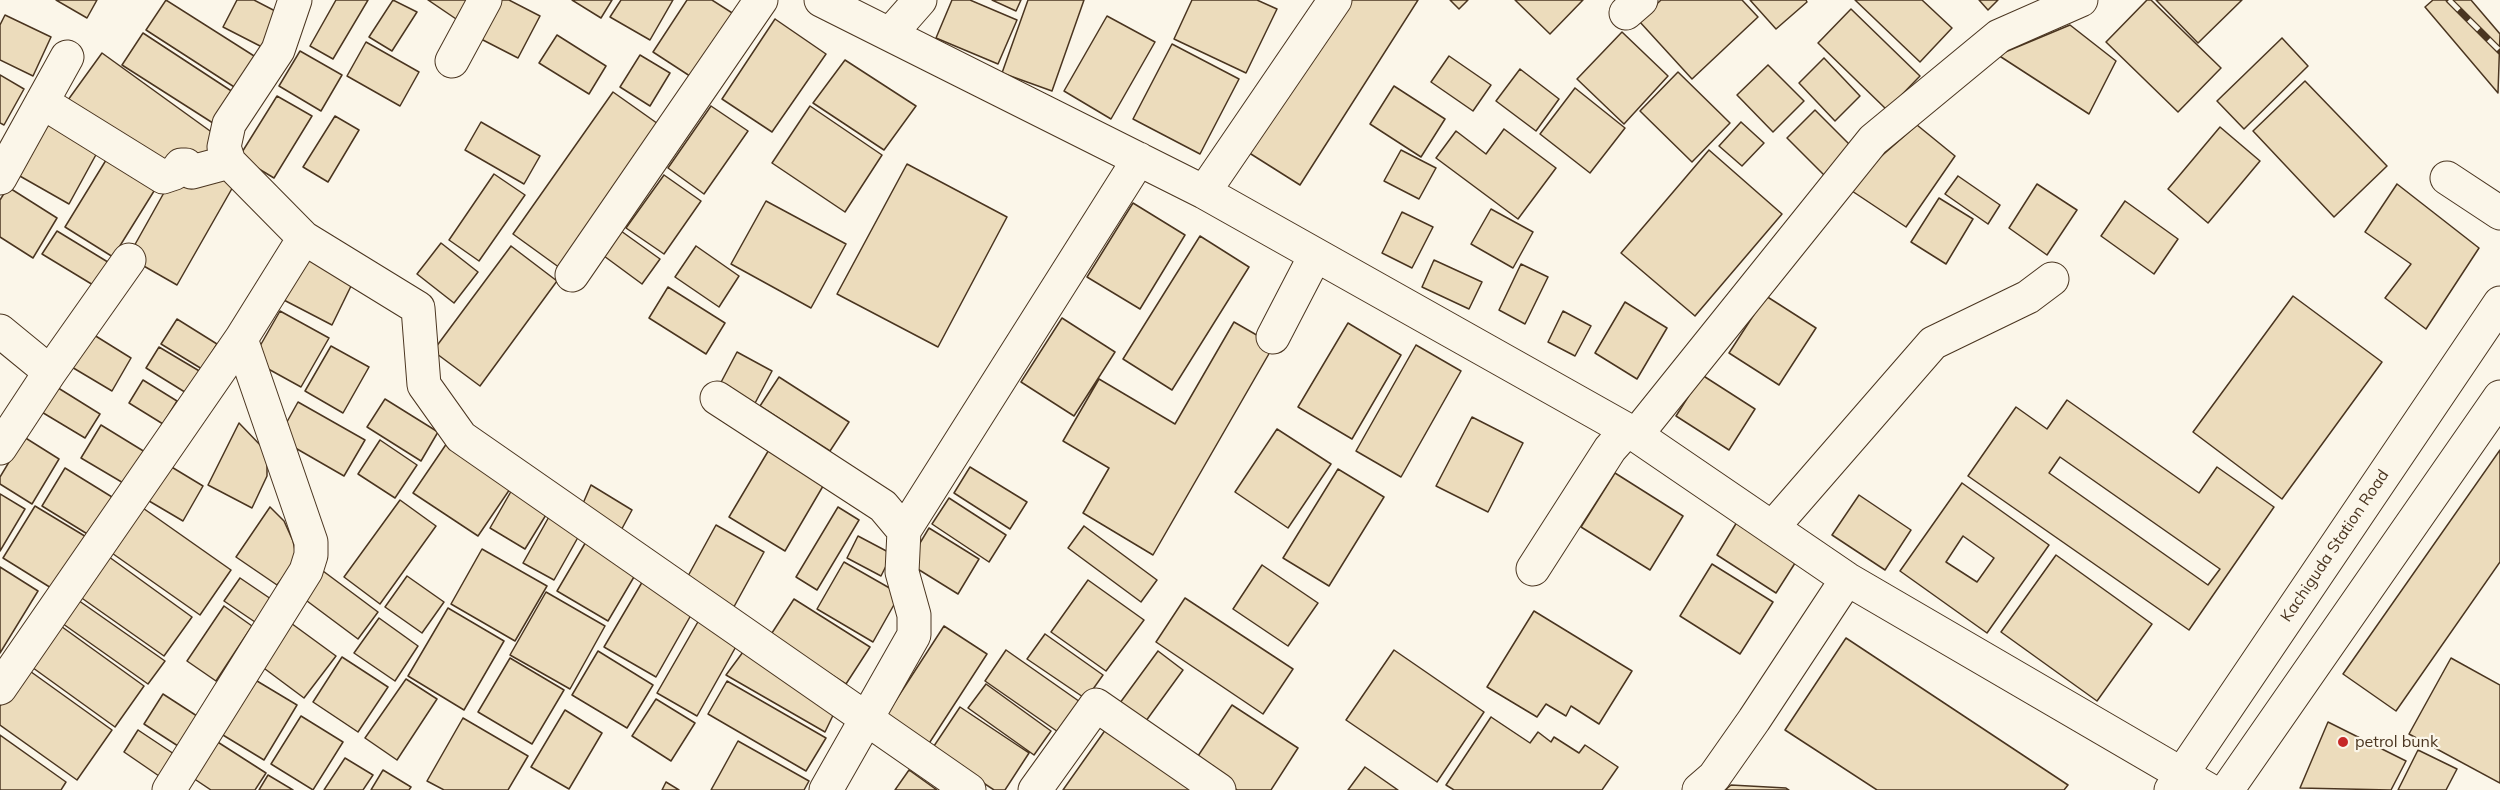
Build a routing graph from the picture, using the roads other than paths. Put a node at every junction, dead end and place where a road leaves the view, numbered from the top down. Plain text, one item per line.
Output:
1 (295, 0) edge
2 (485, 0) edge
3 (761, 0) edge
4 (821, 0) edge
5 (920, 0) edge
6 (1335, 0) edge
7 (2081, 0) edge
8 (891, 33) junction
9 (68, 57) dead end
10 (452, 61) dead end
11 (42, 102) junction
12 (1139, 159) junction
13 (229, 162) junction
14 (0, 178) edge
15 (2447, 178) dead end
16 (1204, 192) junction
17 (2500, 213) edge
18 (304, 238) junction
19 (1315, 256) junction
20 (129, 260) dead end
21 (572, 275) dead end
22 (2052, 279) dead end
23 (2500, 303) edge
24 (0, 331) edge
25 (1273, 337) dead end
26 (241, 339) junction
27 (50, 372) junction
28 (2500, 397) edge
29 (717, 398) dead end
30 (1632, 432) junction
31 (0, 448) edge
32 (1772, 528) junction
33 (904, 531) junction
34 (1533, 569) dead end
35 (1847, 579) junction
36 (0, 688) edge
37 (865, 719) junction
38 (2187, 785) edge
39 (169, 790) edge
40 (826, 790) edge
41 (969, 790) edge
42 (1035, 790) edge
43 (1219, 790) edge
44 (1699, 790) edge
45 (2227, 790) edge

1 - 13 street
2 - 10 street
3 - 21 street
4 - 8 street
5 - 8 street
6 - 16 street
7 - 30 street
8 - 12 street
9 - 11 street
11 - 13 street
11 - 14 street
12 - 16 street
12 - 33 street
13 - 18 street
15 - 17 street
16 - 19 street
18 - 26 street
18 - 37 street
19 - 25 street
19 - 30 street
20 - 27 street
22 - 32 street
23 - 38 street, Kachiguda Station Road
24 - 27 street
26 - 36 street
26 - 39 street
27 - 31 street
28 - 45 street
29 - 33 street
30 - 32 street
30 - 34 street
32 - 35 street
33 - 37 street
35 - 38 street
35 - 44 street
37 - 40 street
37 - 41 street
42 - 43 street

